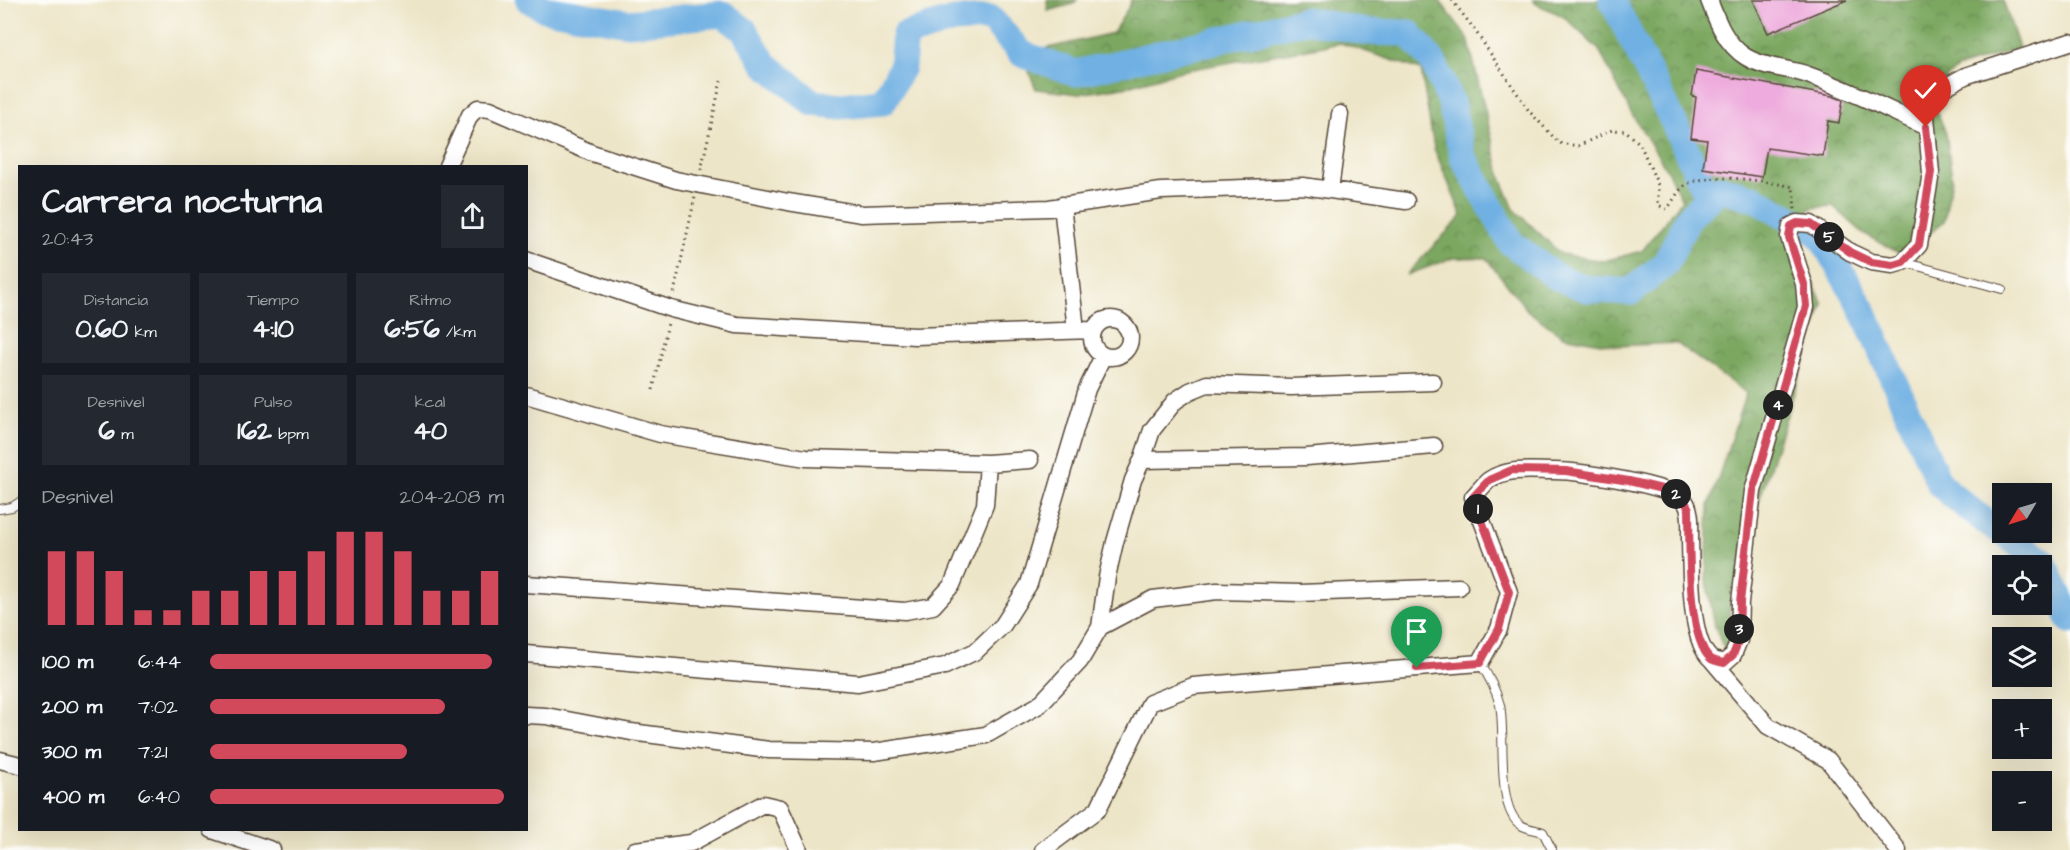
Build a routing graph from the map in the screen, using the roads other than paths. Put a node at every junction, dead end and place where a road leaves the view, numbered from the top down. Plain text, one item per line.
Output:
1 (1709, 0) edge
2 (2070, 42) edge
3 (1340, 114) dead end
4 (1926, 127) junction
5 (447, 165) edge
6 (1330, 190) junction
7 (1406, 201) dead end
8 (1062, 205) junction
9 (528, 261) edge
10 (1903, 262) junction
11 (2002, 289) dead end
12 (1076, 330) junction
13 (1093, 330) junction
14 (1102, 356) junction
15 (1432, 382) dead end
16 (528, 396) edge
17 (1434, 446) dead end
18 (1030, 460) dead end
19 (1142, 460) junction
20 (988, 463) junction
21 (18, 503) edge
22 (0, 509) edge
23 (528, 584) edge
24 (1459, 587) dead end
25 (1100, 627) junction
26 (528, 654) edge
27 (1712, 660) junction
28 (1480, 663) junction
29 (528, 715) edge
30 (0, 760) edge
31 (18, 764) edge
32 (219, 831) edge
33 (242, 835) edge
34 (272, 850) edge
35 (635, 850) edge
36 (799, 850) edge
37 (1043, 850) edge
38 (1552, 850) edge
39 (1898, 850) edge

1 - 4 street
2 - 4 street
3 - 6 street
4 - 10 street
5 - 8 street
6 - 7 street
6 - 8 street
8 - 12 street
9 - 12 street
10 - 11 lane
10 - 27 street
12 - 13 street
13 - 14 street
13 - 14 street
14 - 26 street
15 - 19 street
16 - 20 street
17 - 19 street
18 - 20 street
19 - 25 street
20 - 23 street
21 - 22 lane
24 - 25 street
25 - 29 street
27 - 28 street
27 - 39 street
28 - 37 street
28 - 38 lane
30 - 31 street
32 - 33 street
33 - 34 street
35 - 36 street

